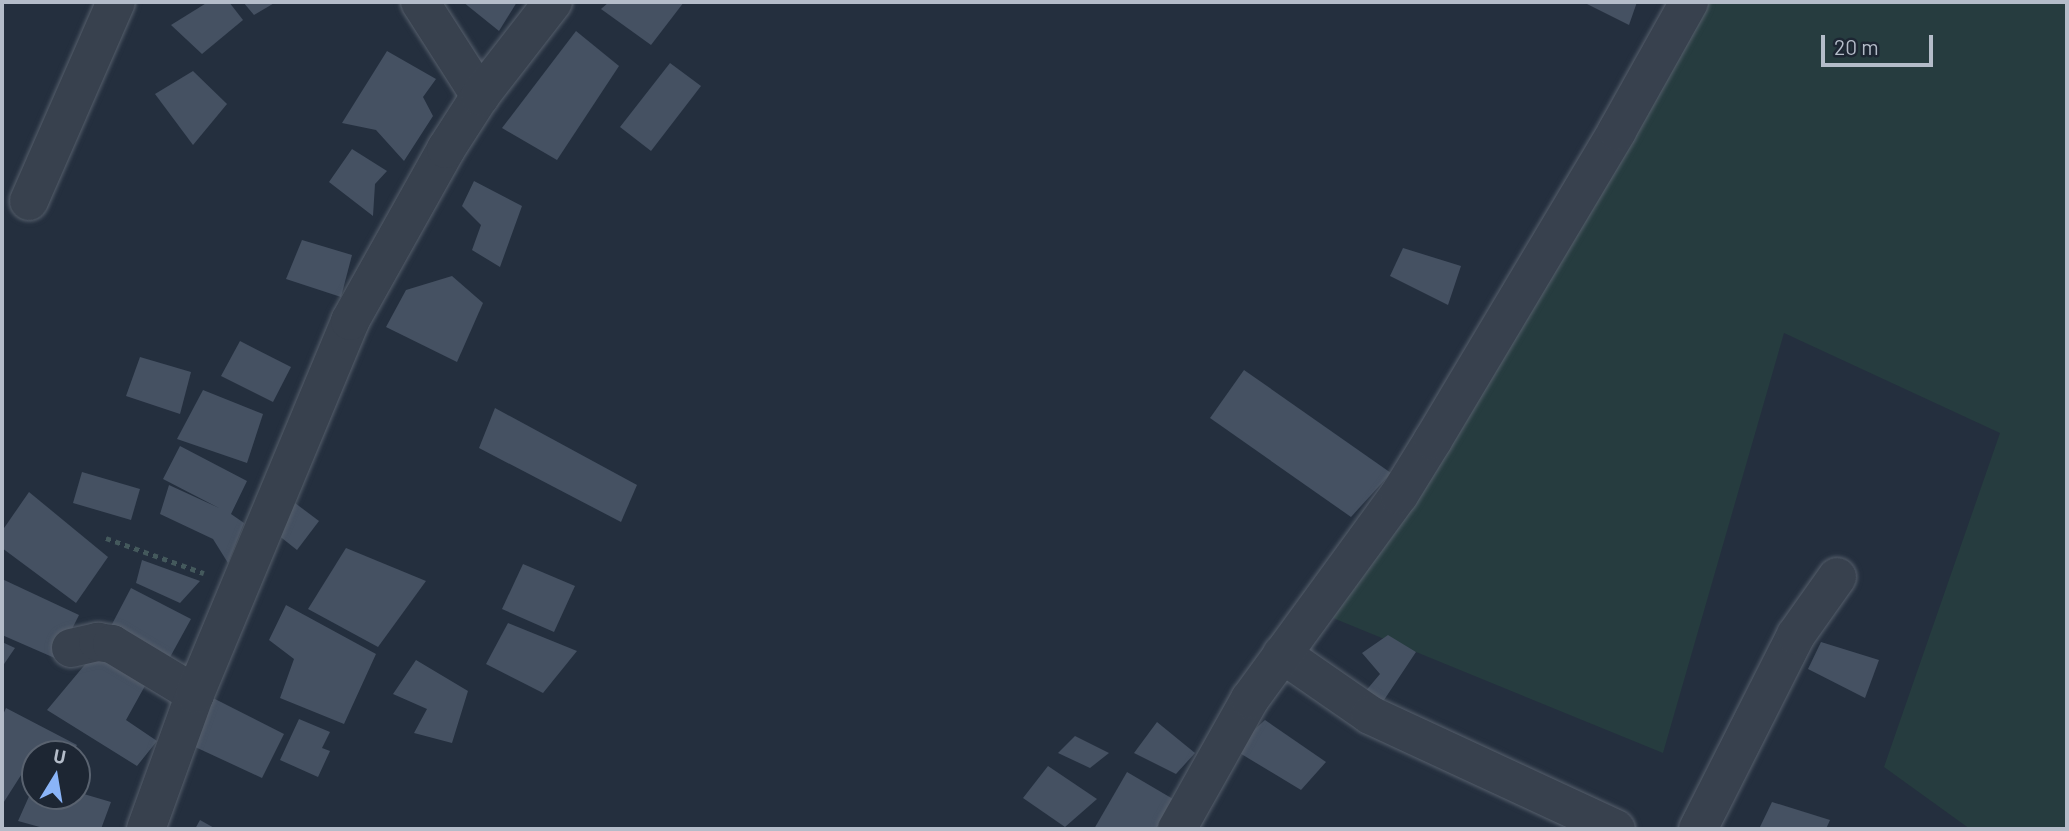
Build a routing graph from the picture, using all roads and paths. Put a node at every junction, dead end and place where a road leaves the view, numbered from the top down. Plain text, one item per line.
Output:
1 (116, 2) edge
2 (420, 2) edge
3 (553, 2) edge
4 (1689, 2) edge
5 (480, 96) junction
6 (29, 201) dead end
7 (106, 538) dead end
8 (1837, 577) dead end
9 (243, 587) junction
10 (71, 648) dead end
11 (1282, 654) junction
12 (195, 694) junction
13 (146, 829) edge
14 (1177, 829) edge
15 (1616, 829) edge
16 (1698, 829) edge

1 - 6 street
2 - 5 street
3 - 5 street
4 - 11 street
5 - 9 street
7 - 9 path
8 - 16 street
9 - 12 street
10 - 12 street
11 - 14 street
11 - 15 street
12 - 13 street

